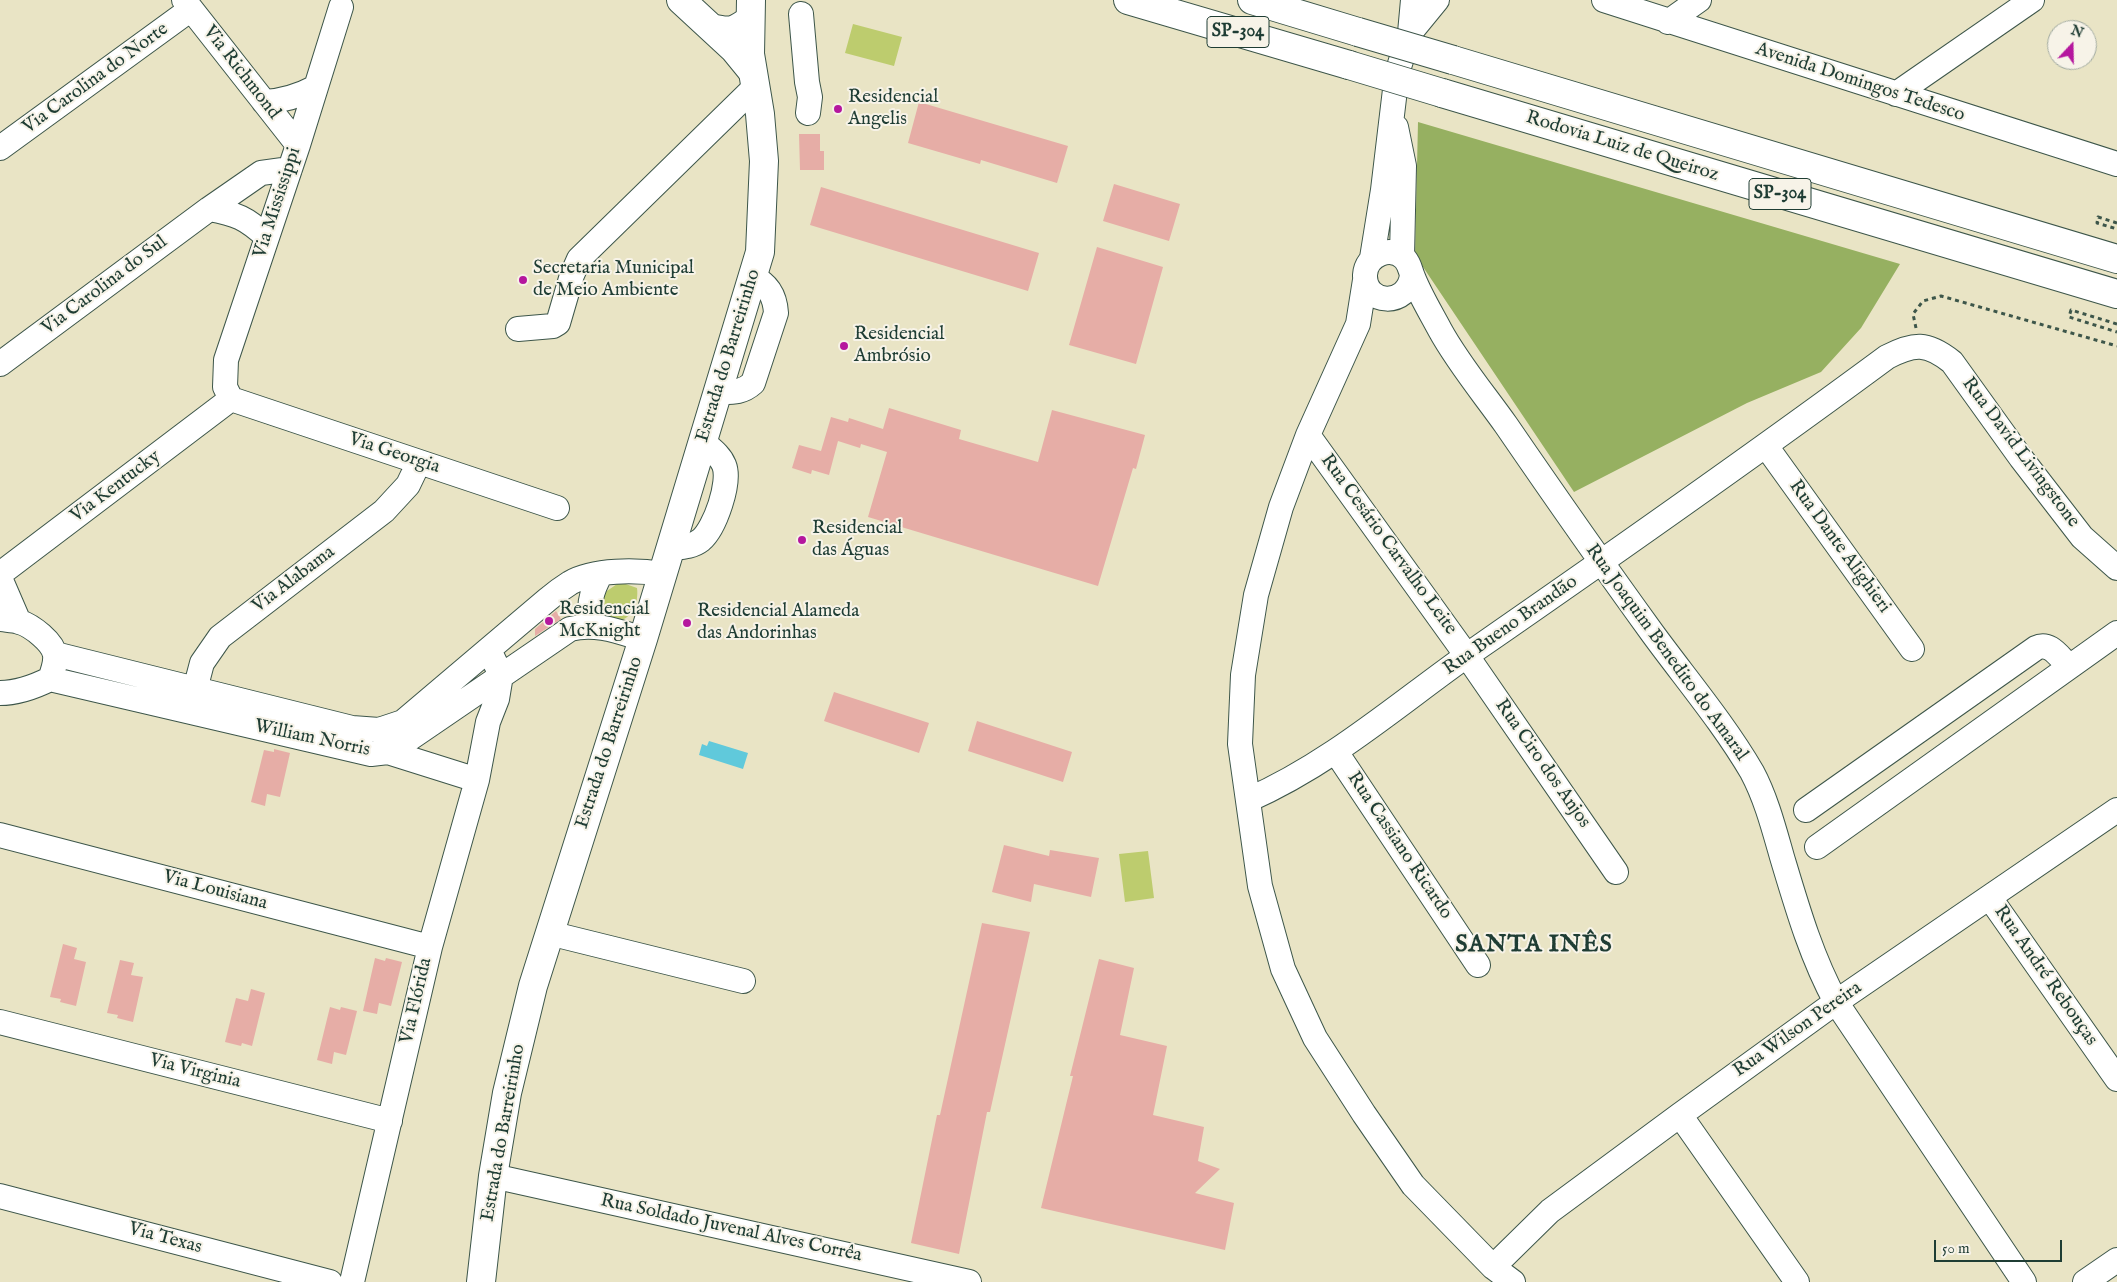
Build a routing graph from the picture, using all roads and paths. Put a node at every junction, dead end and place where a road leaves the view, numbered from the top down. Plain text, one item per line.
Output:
1 (681, 0) edge
2 (1128, 0) edge
3 (1252, 0) edge
4 (1413, 0) edge
5 (1437, 0) edge
6 (1604, 0) edge
7 (1698, 0) edge
8 (2032, 0) edge
9 (188, 5) edge
10 (341, 7) dead end
11 (749, 7) edge
12 (801, 14) dead end
13 (1668, 22) junction
14 (712, 28) junction
15 (1410, 33) junction
16 (754, 79) junction
17 (316, 87) junction
18 (1896, 94) junction
19 (264, 102) junction
20 (808, 113) dead end
21 (1393, 116) junction
22 (298, 145) junction
23 (0, 148) edge
24 (2117, 164) edge
25 (290, 169) junction
26 (209, 209) junction
27 (2117, 223) edge
28 (2117, 229) edge
29 (267, 237) junction
30 (1372, 258) junction
31 (2117, 258) edge
32 (1407, 265) junction
33 (1365, 280) junction
34 (2117, 294) edge
35 (1392, 299) junction
36 (1358, 324) junction
37 (2117, 324) edge
38 (518, 329) dead end
39 (1441, 332) junction
40 (2117, 332) edge
41 (1919, 346) junction
42 (2117, 346) edge
43 (0, 364) edge
44 (231, 399) junction
45 (1308, 435) junction
46 (1766, 446) junction
47 (419, 462) junction
48 (557, 508) dead end
49 (667, 561) junction
50 (1602, 563) junction
51 (2117, 568) edge
52 (0, 574) edge
53 (601, 574) junction
54 (0, 578) edge
55 (9, 620) edge
56 (581, 628) junction
57 (2117, 633) edge
58 (644, 639) junction
59 (1912, 649) dead end
60 (489, 650) junction
61 (55, 654) junction
62 (1467, 656) junction
63 (2070, 666) junction
64 (459, 675) junction
65 (500, 675) junction
66 (50, 679) junction
67 (0, 693) edge
68 (473, 694) junction
69 (192, 700) junction
70 (488, 722) junction
71 (388, 752) junction
72 (1336, 752) junction
73 (477, 780) junction
74 (1248, 800) junction
75 (1806, 810) dead end
76 (2117, 810) edge
77 (0, 836) edge
78 (1817, 847) dead end
79 (1616, 872) dead end
80 (1990, 898) junction
81 (549, 933) junction
82 (430, 947) junction
83 (1478, 965) dead end
84 (743, 981) dead end
85 (1836, 1002) junction
86 (0, 1022) edge
87 (2117, 1079) edge
88 (1680, 1115) junction
89 (390, 1121) junction
90 (493, 1176) junction
91 (0, 1196) edge
92 (2117, 1260) edge
93 (1493, 1267) junction
94 (895, 1274) edge
95 (330, 1282) edge
96 (352, 1282) edge
97 (481, 1282) edge
98 (969, 1282) edge
99 (1513, 1282) edge
100 (1797, 1282) edge
101 (2024, 1282) edge
102 (2085, 1282) edge

1 - 14 main road
2 - 34 main road, Rodovia Luiz de Queiroz / SP-304, bridge
3 - 31 main road, Rodovia Luiz de Queiroz / SP-304, bridge
4 - 15 street
5 - 15 street
6 - 13 street, Avenida Domingos Tedesco
7 - 13 street
8 - 18 street
9 - 19 street, Via Richmond
9 - 23 street, Via Carolina do Norte
10 - 17 street, Via Mississippi
11 - 14 main road
11 - 16 main road, Estrada do Barreirinho
12 - 20 street
13 - 18 street, Avenida Domingos Tedesco
14 - 16 main road
15 - 21 street
16 - 38 street
16 - 49 main road, Estrada do Barreirinho
17 - 19 street
17 - 22 street, Via Mississippi
18 - 24 street, Avenida Domingos Tedesco
19 - 22 street, Via Richmond
21 - 30 street
21 - 32 street
22 - 25 street, Via Mississippi
25 - 26 street, Via Carolina do Sul
25 - 29 street, Via Mississippi
26 - 29 street
26 - 43 street, Via Carolina do Sul
27 - 28 path
29 - 44 street, Via Mississippi
30 - 32 street
30 - 33 street
32 - 35 street
32 - 39 street, Rua Joaquim Benedito do Amaral
33 - 35 street
33 - 36 street
35 - 36 street
35 - 39 street, Rua Joaquim Benedito do Amaral
36 - 45 street
37 - 40 path
39 - 50 street, Rua Joaquim Benedito do Amaral
41 - 42 path
41 - 46 street, Rua Bueno Brandão
41 - 51 street, Rua David Livingstone
44 - 47 street, Via Georgia
44 - 52 street, Via Kentucky
45 - 62 street, Rua Cesário Carvalho Leite
45 - 74 street
46 - 50 street, Rua Bueno Brandão
46 - 59 street, Rua Dante Alighieri
47 - 48 street, Via Georgia
47 - 69 street, Via Alabama
49 - 53 street, William Norris
49 - 58 main road, Estrada do Barreirinho
50 - 62 street, Rua Bueno Brandão
50 - 85 street, Rua Joaquim Benedito do Amaral
53 - 56 street
53 - 60 street, William Norris
54 - 55 street
55 - 61 street
56 - 58 street
56 - 65 street, William Norris
57 - 63 street
58 - 81 main road, Estrada do Barreirinho
60 - 64 street, William Norris
60 - 65 street
61 - 66 street
61 - 69 street, William Norris
62 - 72 street, Rua Bueno Brandão
62 - 79 street, Rua Ciro dos Anjos
63 - 75 street
63 - 78 street
64 - 68 street
64 - 69 street, William Norris
65 - 68 street, William Norris
65 - 70 street, Via Flórida
66 - 67 street
66 - 69 street, William Norris
68 - 70 street
68 - 71 street, William Norris
69 - 71 street, William Norris
70 - 73 street, Via Flórida
71 - 73 street
72 - 74 street, Rua Bueno Brandão
72 - 83 street, Rua Cassiano Ricardo
73 - 82 street, Via Flórida
74 - 93 street
76 - 80 street, Rua Wilson Pereira
77 - 82 street, Via Louisiana
80 - 85 street, Rua Wilson Pereira
80 - 87 street, Rua André Rebouças
81 - 84 street
81 - 90 main road, Estrada do Barreirinho
82 - 89 street, Via Flórida
85 - 88 street, Rua Wilson Pereira
85 - 101 street, Rua Joaquim Benedito do Amaral
86 - 89 street, Via Virginia
88 - 93 street, Rua Wilson Pereira
88 - 100 street
89 - 96 street, Via Flórida
90 - 94 street, Rua Soldado Juvenal Alves Corrêa
90 - 97 main road, Estrada do Barreirinho
91 - 95 street, Via Texas
92 - 102 street
93 - 99 street
94 - 98 street, Rua Soldado Juvenal Alves Corrêa

